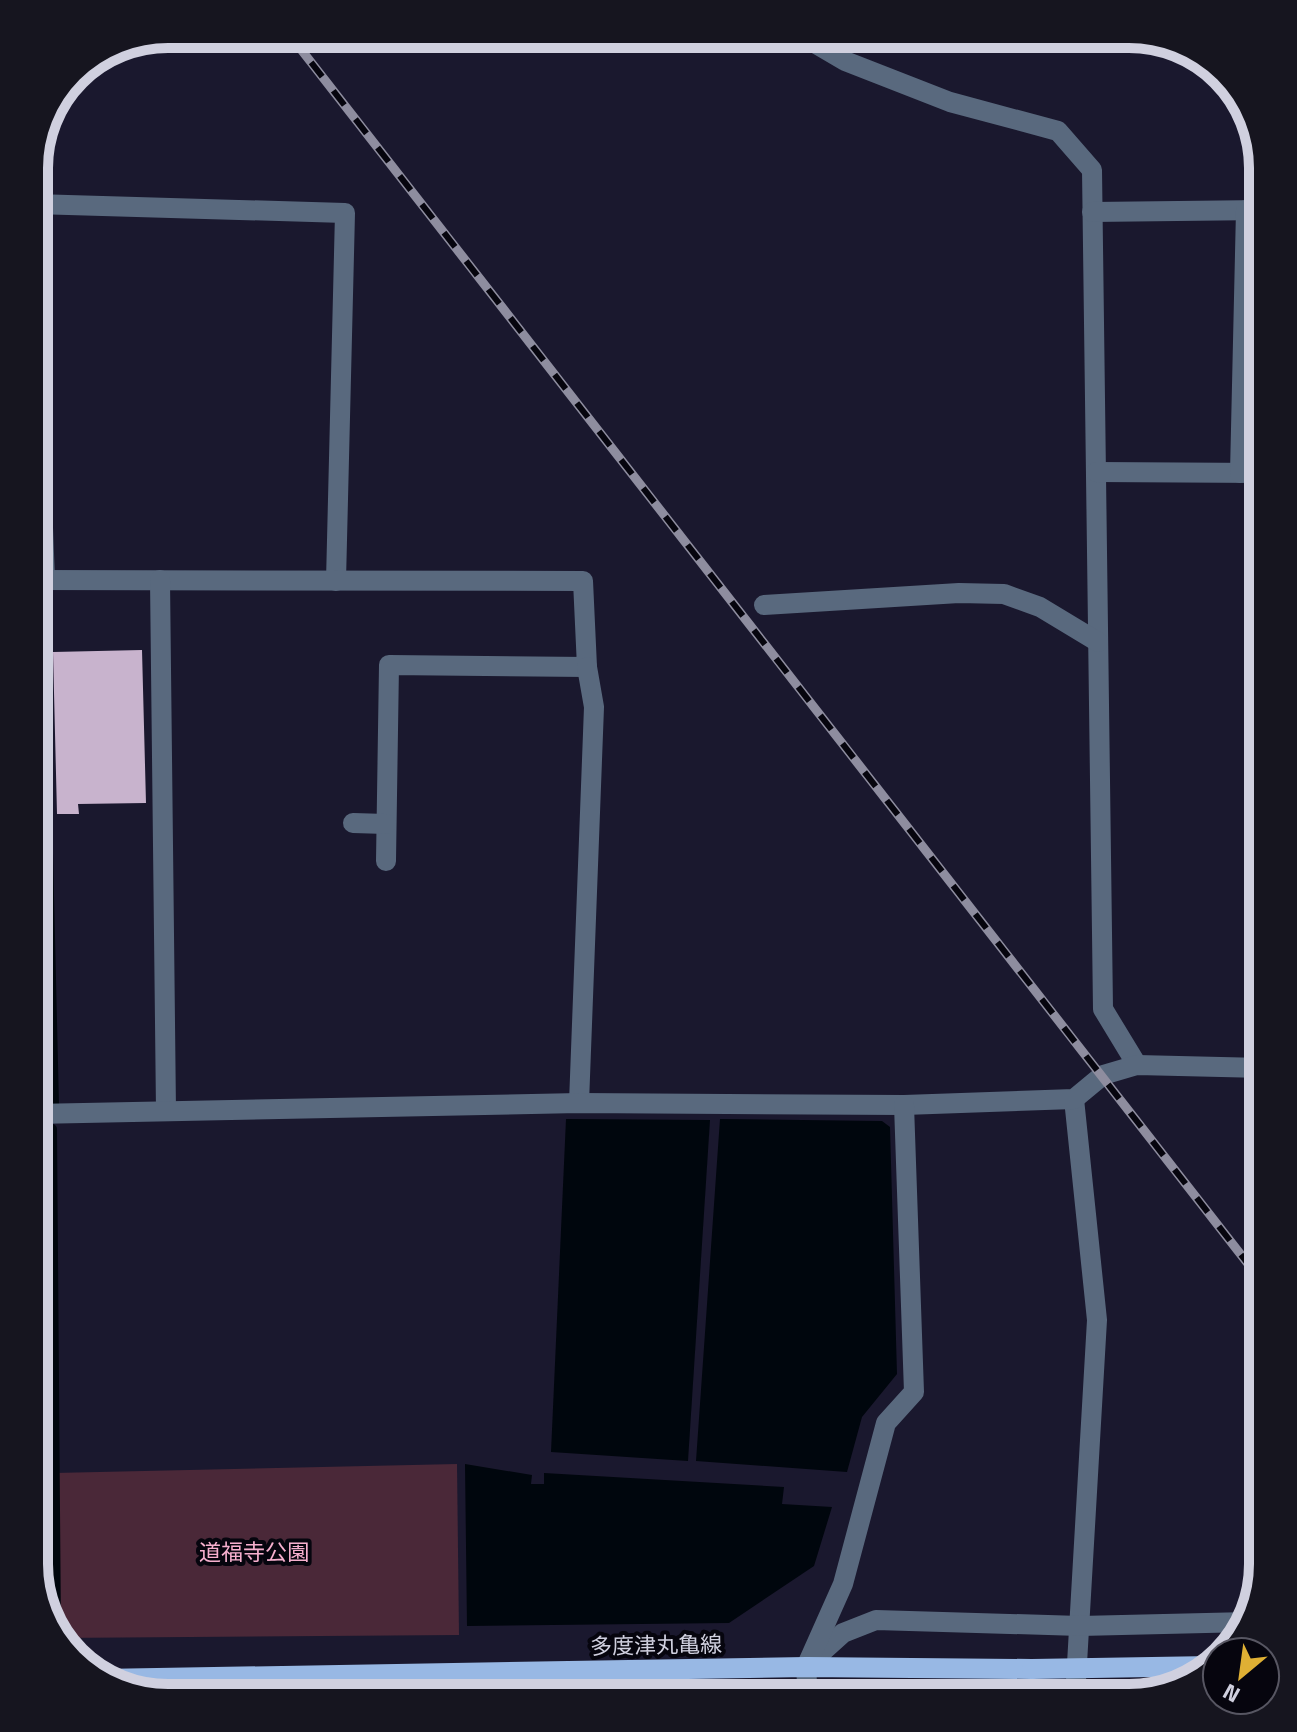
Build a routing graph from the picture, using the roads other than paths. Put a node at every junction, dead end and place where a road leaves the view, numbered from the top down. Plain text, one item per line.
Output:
1 (823, 48) edge
2 (48, 204) edge
3 (1249, 210) edge
4 (1092, 212) junction
5 (1249, 304) edge
6 (1096, 472) junction
7 (1240, 473) junction
8 (1249, 473) edge
9 (48, 580) edge
10 (160, 580) junction
11 (336, 581) junction
12 (764, 605) dead end
13 (1098, 642) junction
14 (587, 667) junction
15 (353, 823) dead end
16 (386, 824) junction
17 (386, 861) dead end
18 (1137, 1065) junction
19 (1249, 1068) edge
20 (1074, 1099) junction
21 (579, 1103) junction
22 (904, 1105) junction
23 (166, 1111) junction
24 (48, 1114) edge
25 (1234, 1622) edge
26 (1080, 1626) junction
27 (1192, 1666) edge
28 (806, 1667) junction
29 (133, 1678) edge
30 (807, 1684) edge
31 (1076, 1684) edge

1 - 4 street
2 - 11 street
3 - 4 street
4 - 6 street
5 - 7 street
6 - 7 street
6 - 13 street
7 - 8 street
9 - 10 street
10 - 11 street
10 - 23 street
11 - 14 street
12 - 13 street
13 - 18 street
14 - 16 street
14 - 21 street
15 - 16 street
16 - 17 street
18 - 19 street
18 - 20 street
20 - 22 street
20 - 26 street
21 - 22 street
21 - 23 street
22 - 28 street
23 - 24 street
25 - 26 street
26 - 28 street
26 - 31 street
27 - 28 main road, 多度津丸亀線, bridge
28 - 29 main road, 多度津丸亀線
28 - 30 street

